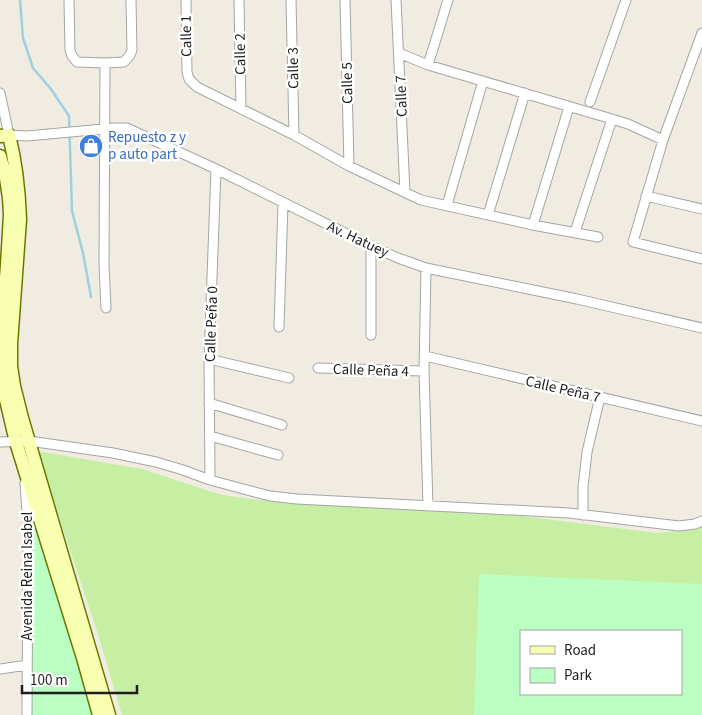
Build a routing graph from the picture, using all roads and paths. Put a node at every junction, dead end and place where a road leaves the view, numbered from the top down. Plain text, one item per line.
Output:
1 (69, 0) edge
2 (131, 0) edge
3 (186, 0) edge
4 (239, 0) edge
5 (291, 0) edge
6 (345, 0) edge
7 (396, 0) edge
8 (448, 0) edge
9 (626, 0) edge
10 (702, 33) edge
11 (699, 53) edge
12 (399, 54) junction
13 (105, 63) junction
14 (428, 65) junction
15 (483, 81) junction
16 (0, 93) edge
17 (525, 93) junction
18 (590, 102) dead end
19 (569, 107) junction
20 (241, 108) junction
21 (612, 119) junction
22 (105, 129) junction
23 (294, 136) junction
24 (663, 140) junction
25 (5, 141) edge
26 (0, 156) edge
27 (349, 166) junction
28 (216, 169) junction
29 (404, 192) junction
30 (646, 196) junction
31 (283, 203) junction
32 (447, 205) junction
33 (702, 209) edge
34 (488, 215) junction
35 (5, 216) edge
36 (533, 225) junction
37 (575, 232) junction
38 (598, 237) dead end
39 (371, 246) junction
40 (702, 259) edge
41 (426, 268) junction
42 (106, 308) dead end
43 (279, 327) dead end
44 (702, 328) edge
45 (371, 335) dead end
46 (425, 356) junction
47 (209, 359) junction
48 (318, 368) dead end
49 (424, 371) junction
50 (289, 378) dead end
51 (600, 397) junction
52 (210, 403) junction
53 (702, 421) edge
54 (282, 425) dead end
55 (210, 436) junction
56 (23, 441) junction
57 (0, 442) edge
58 (278, 454) dead end
59 (24, 467) junction
60 (210, 480) junction
61 (428, 506) junction
62 (582, 515) junction
63 (702, 521) edge
64 (27, 665) junction
65 (0, 669) edge
66 (27, 715) edge
67 (99, 715) edge
68 (109, 715) edge

1 - 13 street
2 - 13 street
3 - 20 street, Calle 1
4 - 20 street, Calle 2
5 - 23 street, Calle 3
6 - 27 street, Calle 5
7 - 12 street, Calle 7
8 - 14 street
9 - 18 street
10 - 11 street
11 - 24 street
12 - 14 street
12 - 29 street, Calle 7
13 - 22 street
14 - 15 street
15 - 17 street
15 - 32 street
16 - 25 street
17 - 19 street
17 - 34 street
19 - 21 street
19 - 36 street
20 - 23 street
21 - 24 street
21 - 37 street
22 - 25 street, Av. Hatuey
22 - 28 street, Av. Hatuey
22 - 42 street
23 - 27 street
24 - 30 street
25 - 56 main road
26 - 35 main road
27 - 29 street
28 - 31 street, Av. Hatuey
28 - 47 street, Calle Peña 0
29 - 32 street
30 - 33 street
30 - 40 street
31 - 39 street, Av. Hatuey
31 - 43 street
32 - 34 street
34 - 36 street
35 - 56 main road
36 - 37 street
37 - 38 street
39 - 41 street, Av. Hatuey
39 - 45 street
41 - 44 street, Av. Hatuey
41 - 46 street
46 - 49 street
46 - 51 street, Calle Peña 7
47 - 50 street
47 - 52 street, Calle Peña 0
48 - 49 street, Calle Peña 4
49 - 61 street
51 - 53 street, Calle Peña 7
51 - 62 street
52 - 54 street
52 - 55 street, Calle Peña 0
55 - 58 street
55 - 60 street, Calle Peña 0
56 - 57 street
56 - 59 main road
56 - 60 street
56 - 68 main road
59 - 64 street, Avenida Reina Isabel
59 - 67 main road
60 - 61 street
61 - 62 street
62 - 63 street
64 - 65 street
64 - 66 street, Avenida Reina Isabel

